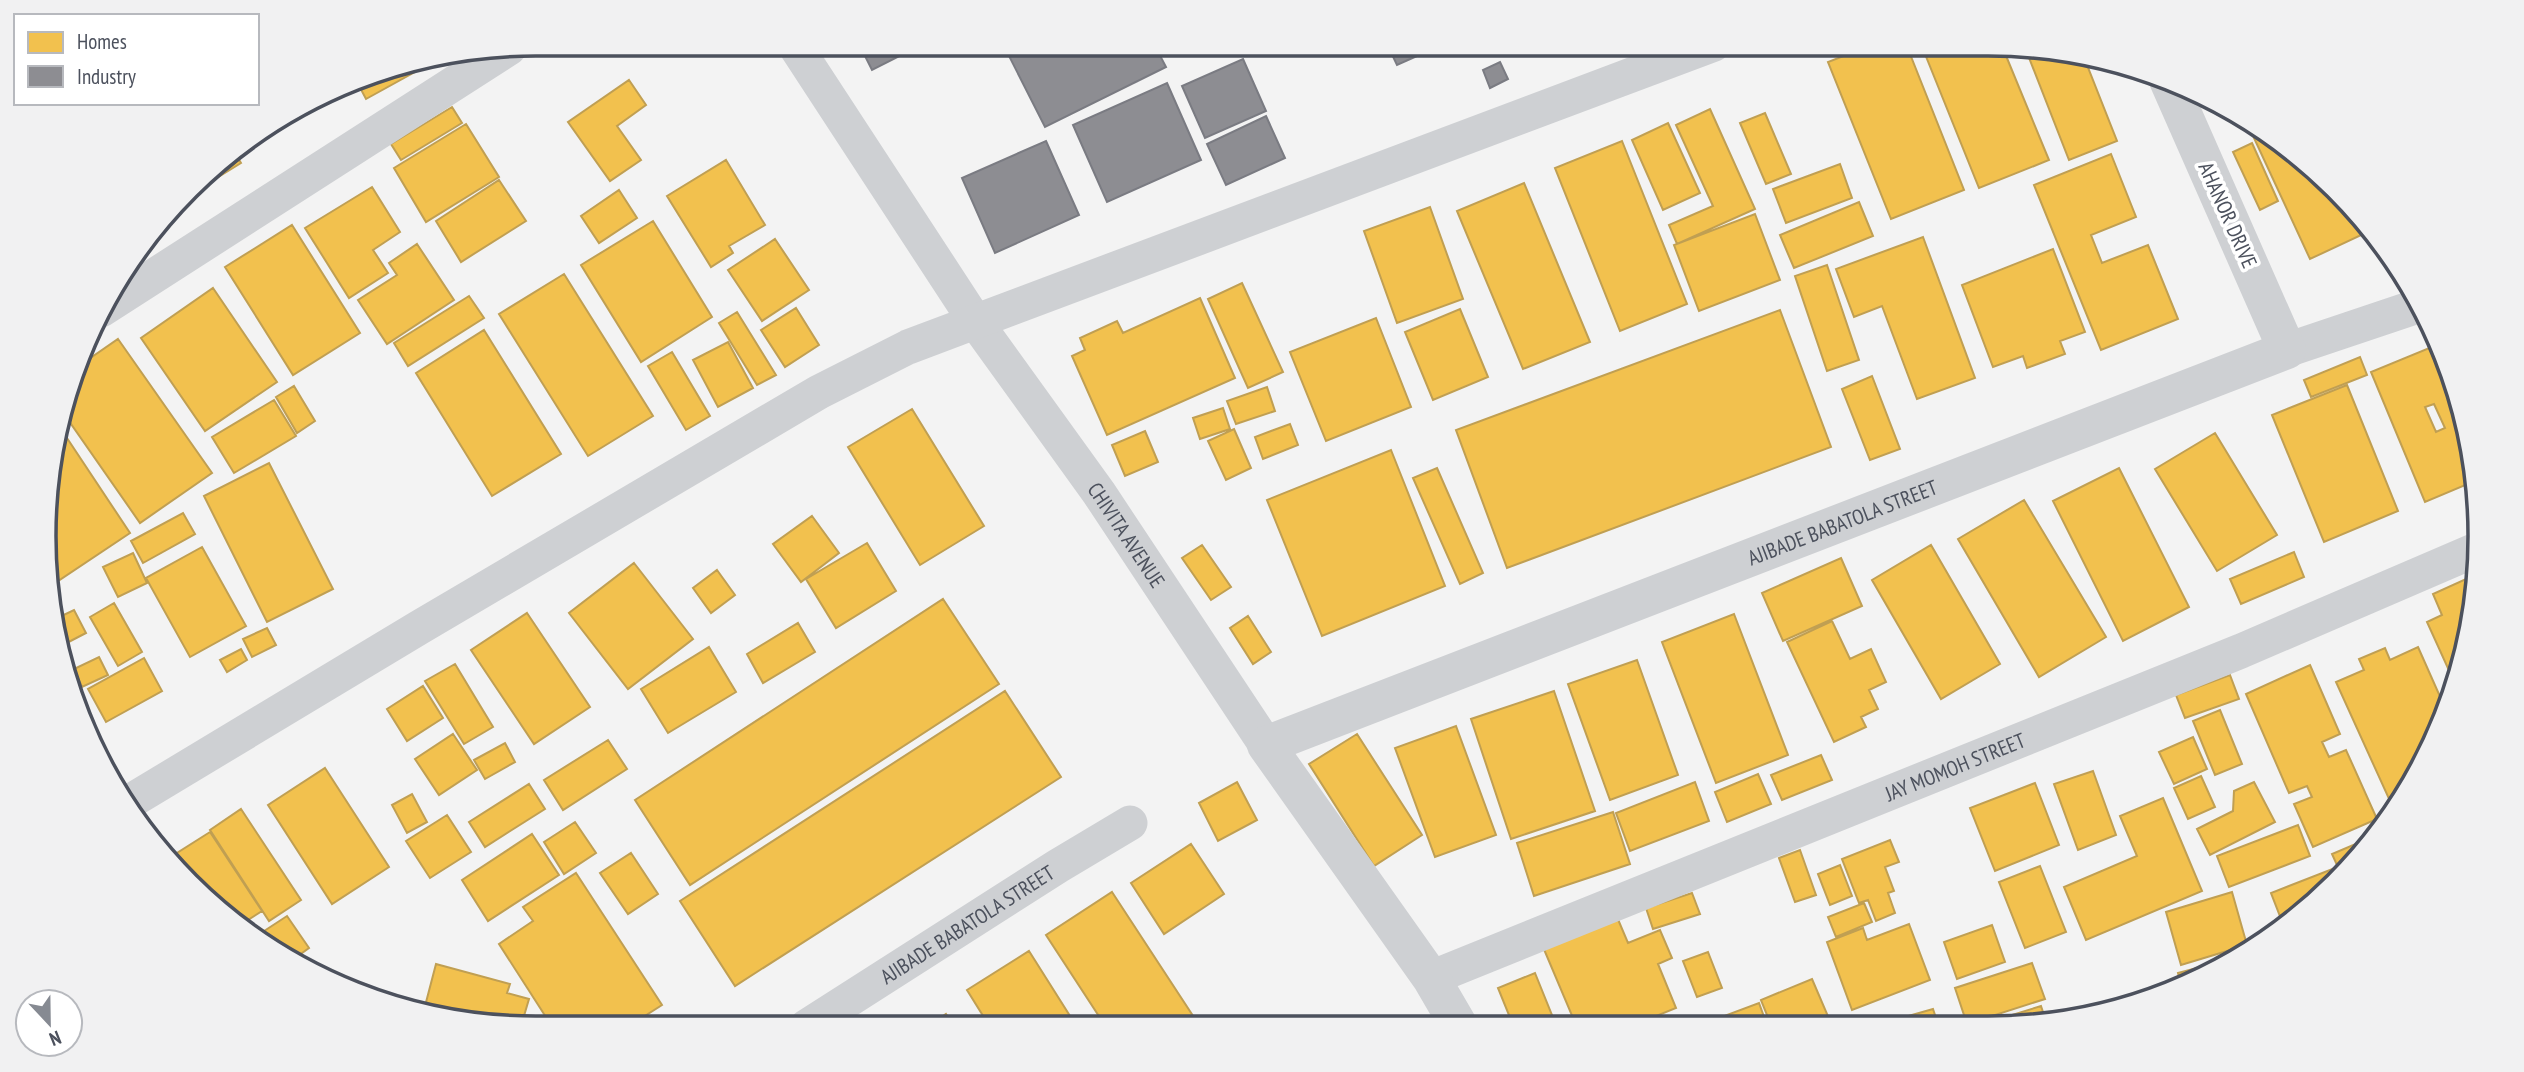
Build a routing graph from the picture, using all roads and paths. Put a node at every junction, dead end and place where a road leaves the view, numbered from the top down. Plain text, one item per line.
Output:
1 (802, 56) edge
2 (1682, 56) edge
3 (493, 58) edge
4 (2174, 94) edge
5 (119, 299) edge
6 (2410, 309) edge
7 (975, 321) junction
8 (2287, 350) junction
9 (2467, 554) edge
10 (1266, 745) junction
11 (134, 799) edge
12 (1130, 823) dead end
13 (1431, 978) junction
14 (823, 1016) edge
15 (1453, 1016) edge

1 - 7 street, CHIVITA AVENUE
2 - 7 street
3 - 5 street
4 - 8 street, AHANOR DRIVE
6 - 8 street, AJIBADE BABATOLA STREET
7 - 10 street, CHIVITA AVENUE
7 - 11 street
8 - 10 street, AJIBADE BABATOLA STREET
9 - 13 street, JAY MOMOH STREET
10 - 13 street, CHIVITA AVENUE
12 - 14 street, AJIBADE BABATOLA STREET
13 - 15 street, CHIVITA AVENUE

